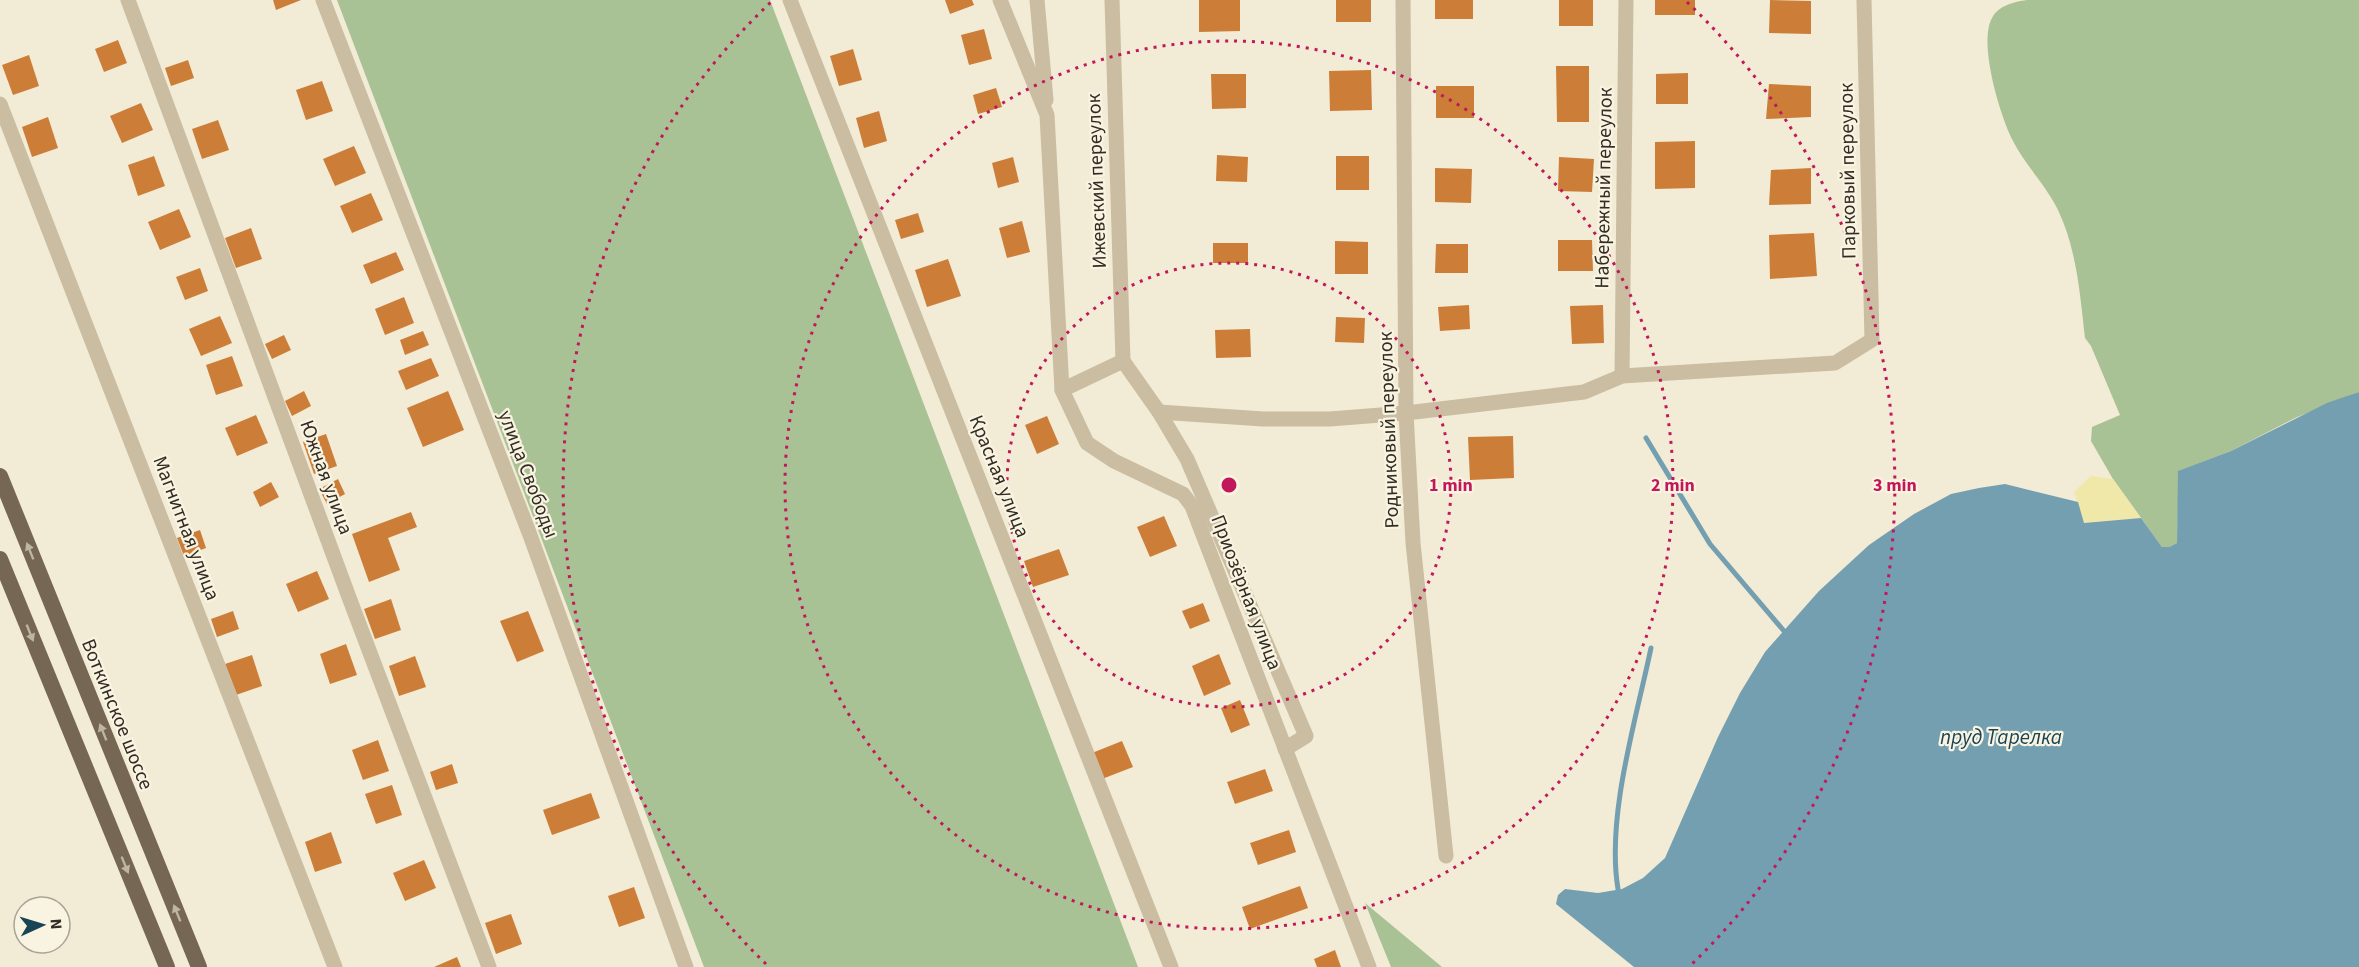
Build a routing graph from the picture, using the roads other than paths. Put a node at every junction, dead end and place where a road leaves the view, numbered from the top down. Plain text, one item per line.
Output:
1 (128, 0) edge
2 (323, 0) edge
3 (790, 0) edge
4 (1000, 0) edge
5 (1037, 0) edge
6 (1112, 0) edge
7 (1403, 0) edge
8 (1626, 0) edge
9 (1864, 0) edge
10 (0, 104) edge
11 (1047, 115) junction
12 (1123, 361) junction
13 (1622, 375) junction
14 (1062, 390) junction
15 (1159, 412) junction
16 (1406, 413) junction
17 (0, 476) edge
18 (0, 559) edge
19 (1285, 749) junction
20 (1446, 856) dead end
21 (167, 967) edge
22 (199, 967) edge
23 (336, 967) edge
24 (489, 967) edge
25 (686, 967) edge
26 (1172, 967) edge
27 (1369, 967) edge

1 - 24 street, Южная улица
2 - 25 street, улица Свободы
3 - 26 street, Красная улица
4 - 11 street, Приозёрная улица
5 - 11 street
6 - 12 street, Ижевский переулок
7 - 16 street, Родниковый переулок
8 - 13 street, Набережный переулок
9 - 13 street, Парковый переулок
10 - 23 street, Магнитная улица
11 - 14 street, Приозёрная улица
12 - 14 street
12 - 15 street
13 - 16 street
14 - 19 street, Приозёрная улица
15 - 16 street
15 - 19 street
16 - 20 street, Родниковый переулок
22 -> 17 main road, Воткинское шоссе
18 -> 21 main road
19 - 27 street, Приозёрная улица

